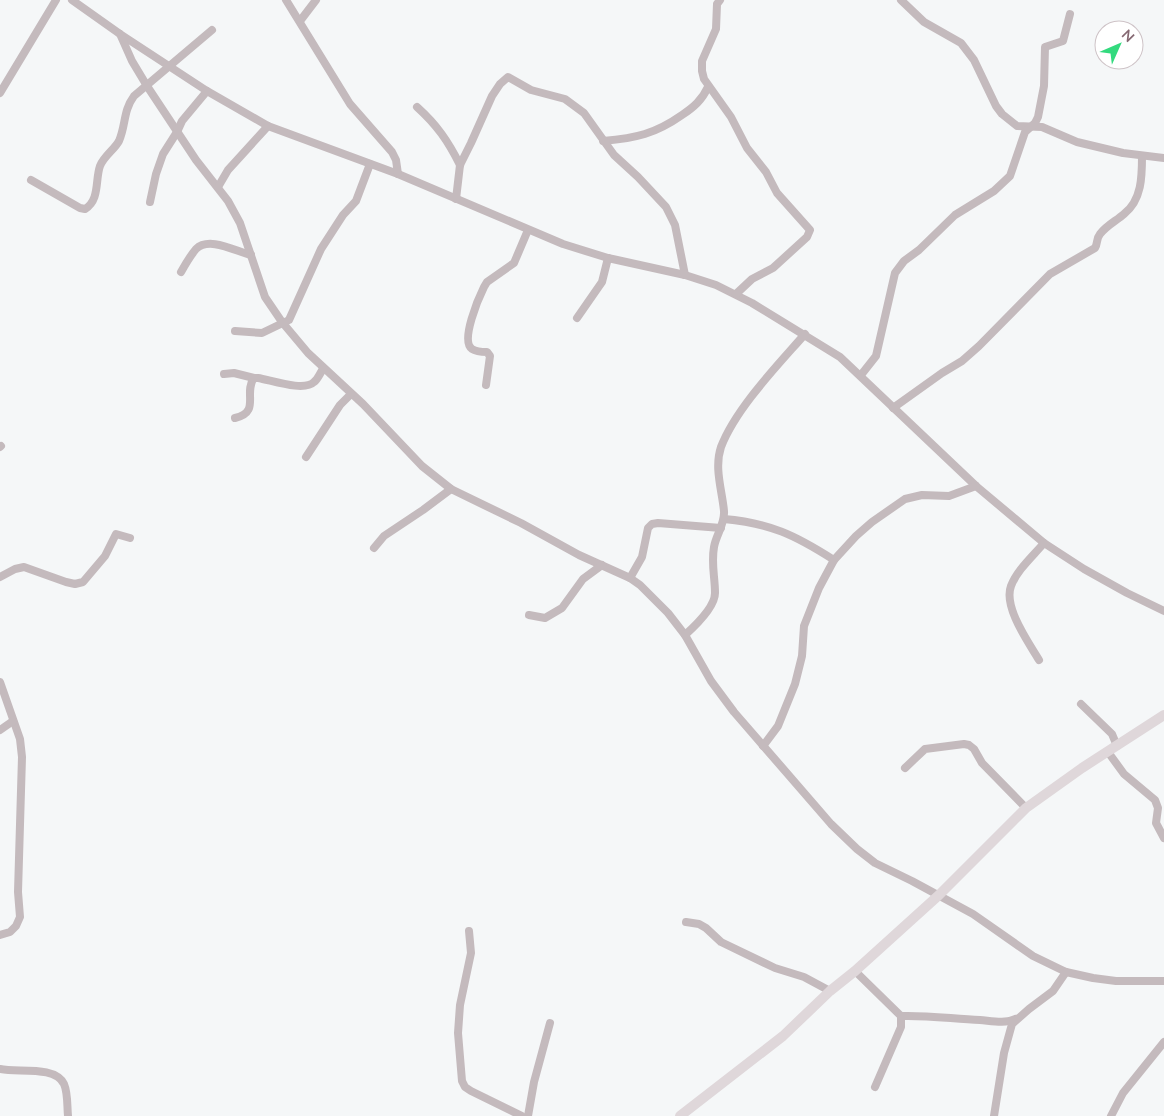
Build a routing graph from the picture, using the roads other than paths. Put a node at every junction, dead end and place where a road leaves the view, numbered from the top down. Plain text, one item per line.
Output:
1 (56, 0) edge
2 (72, 0) edge
3 (286, 0) edge
4 (316, 0) edge
5 (720, 0) edge
6 (901, 0) edge
7 (1070, 14) dead end
8 (300, 21) junction
9 (212, 30) dead end
10 (120, 34) junction
11 (171, 66) junction
12 (147, 86) junction
13 (708, 87) junction
14 (207, 90) junction
15 (0, 93) edge
16 (716, 96) junction
17 (704, 97) junction
18 (417, 107) dead end
19 (268, 126) junction
20 (1030, 127) junction
21 (177, 132) junction
22 (620, 139) junction
23 (603, 141) junction
24 (614, 155) junction
25 (1142, 156) junction
26 (1164, 158) edge
27 (370, 164) junction
28 (460, 165) junction
29 (398, 174) junction
30 (30, 180) dead end
31 (218, 187) junction
32 (456, 199) junction
33 (150, 202) dead end
34 (528, 230) junction
35 (251, 256) junction
36 (608, 258) junction
37 (181, 272) dead end
38 (685, 275) junction
39 (736, 294) junction
40 (577, 318) dead end
41 (282, 322) junction
42 (235, 330) dead end
43 (805, 334) junction
44 (323, 369) junction
45 (224, 374) dead end
46 (861, 375) junction
47 (254, 378) junction
48 (486, 385) dead end
49 (351, 394) junction
50 (893, 408) junction
51 (235, 418) dead end
52 (306, 457) dead end
53 (976, 486) junction
54 (451, 489) junction
55 (724, 519) junction
56 (721, 528) junction
57 (130, 538) dead end
58 (1044, 543) junction
59 (374, 548) dead end
60 (834, 560) junction
61 (602, 565) junction
62 (0, 576) edge
63 (630, 578) junction
64 (1164, 611) edge
65 (529, 615) dead end
66 (685, 636) junction
67 (1039, 660) dead end
68 (0, 682) edge
69 (1081, 704) dead end
70 (1164, 715) edge
71 (14, 721) junction
72 (0, 730) edge
73 (763, 746) junction
74 (1117, 746) junction
75 (1108, 752) junction
76 (905, 768) dead end
77 (1026, 808) junction
78 (1164, 838) edge
79 (939, 895) junction
80 (686, 922) dead end
81 (469, 930) dead end
82 (0, 935) edge
83 (855, 971) junction
84 (1066, 972) junction
85 (1164, 981) edge
86 (830, 991) junction
87 (901, 1016) junction
88 (1018, 1018) junction
89 (550, 1023) dead end
90 (1164, 1042) edge
91 (0, 1069) edge
92 (876, 1087) dead end
93 (68, 1116) edge
94 (522, 1116) edge
95 (528, 1116) edge
96 (680, 1116) edge
97 (994, 1116) edge
98 (1110, 1116) edge

1 - 15 street
2 - 10 street
3 - 8 street
4 - 8 street
5 - 13 street
6 - 20 street
7 - 20 street
8 - 29 street
9 - 11 street
10 - 11 street
10 - 12 street
11 - 12 street
11 - 14 street
12 - 21 street
12 - 30 street
13 - 16 street
13 - 17 street
14 - 19 street
14 - 21 street
16 - 17 street
16 - 39 street
17 - 22 street
18 - 28 street
19 - 27 street
19 - 31 street
20 - 25 street
20 - 46 street
21 - 31 street
21 - 33 street
22 - 23 street
22 - 24 street
23 - 24 street
23 - 28 street
24 - 38 street
25 - 26 street
25 - 50 street
27 - 29 street
27 - 41 street
28 - 32 street
29 - 32 street
31 - 35 street
32 - 34 street
34 - 36 street
34 - 48 street
35 - 37 street
35 - 41 street
36 - 38 street
36 - 40 street
38 - 39 street
39 - 43 street
41 - 42 street
41 - 44 street
43 - 46 street
43 - 55 street
44 - 47 street
44 - 49 street
45 - 47 street
46 - 50 street
47 - 51 street
49 - 52 street
49 - 54 street
50 - 53 street
53 - 58 street
53 - 60 street
54 - 59 street
54 - 61 street
55 - 56 street
55 - 60 street
56 - 63 street
56 - 66 street
57 - 62 street
58 - 64 street
58 - 67 street
60 - 73 street
61 - 63 street
61 - 65 street
63 - 66 street
66 - 73 street
68 - 71 street
69 - 74 street
70 - 74 main road
71 - 72 street
71 - 82 street
73 - 79 street
74 - 75 main road
75 - 77 main road
75 - 78 street
76 - 77 street
77 - 79 main road
79 - 83 main road
79 - 84 street
80 - 86 street
81 - 94 street
83 - 86 main road
83 - 87 street
84 - 85 street
84 - 88 street
86 - 96 main road
87 - 88 street
87 - 92 street
88 - 97 street
89 - 95 street
90 - 98 street
91 - 93 street

